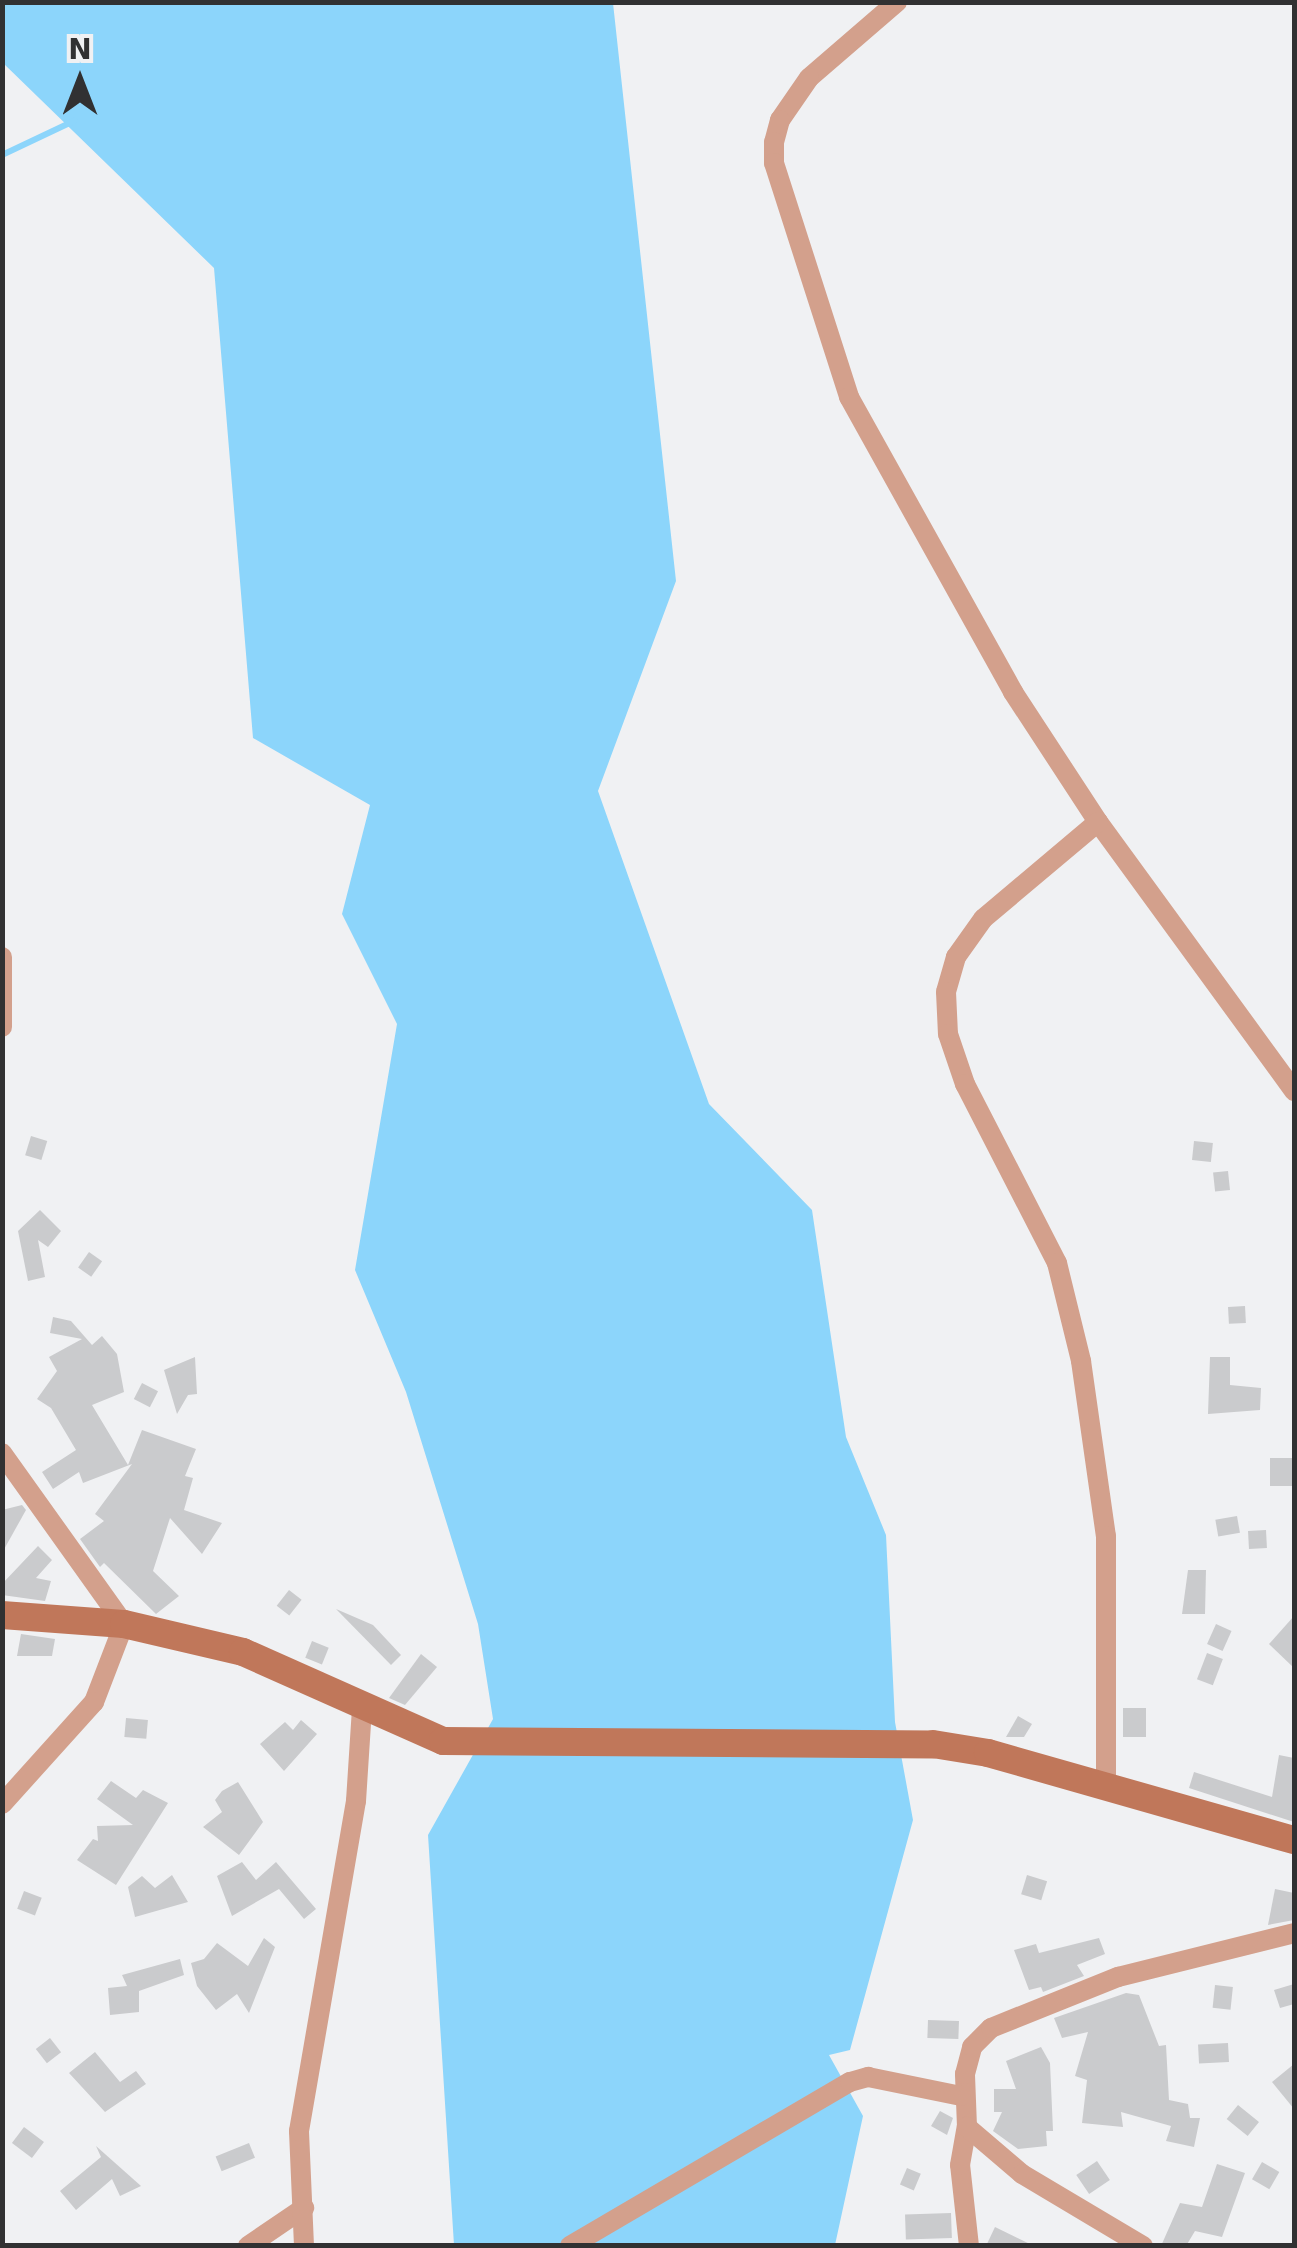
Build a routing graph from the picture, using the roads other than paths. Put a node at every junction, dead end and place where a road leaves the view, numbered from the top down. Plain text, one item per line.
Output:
1 (897, 2) edge
2 (1098, 822) junction
3 (2, 957) edge
4 (2, 1027) edge
5 (1294, 1091) edge
6 (2, 1453) edge
7 (2, 1614) edge
8 (124, 1624) junction
9 (362, 1710) junction
10 (1106, 1787) junction
11 (2, 1804) edge
12 (1294, 1840) edge
13 (1294, 1933) edge
14 (961, 2096) junction
15 (967, 2127) junction
16 (304, 2208) junction
17 (248, 2246) edge
18 (304, 2246) edge
19 (570, 2246) edge
20 (968, 2246) edge
21 (1143, 2246) edge

1 - 2 street
2 - 5 street
2 - 10 street
3 - 4 street
6 - 8 street
7 - 8 street
8 - 9 street
8 - 11 street
9 - 10 street
9 - 16 street
10 - 12 street
13 - 14 street
14 - 15 street
14 - 19 street
15 - 20 street
15 - 21 street
16 - 17 street
16 - 18 street

